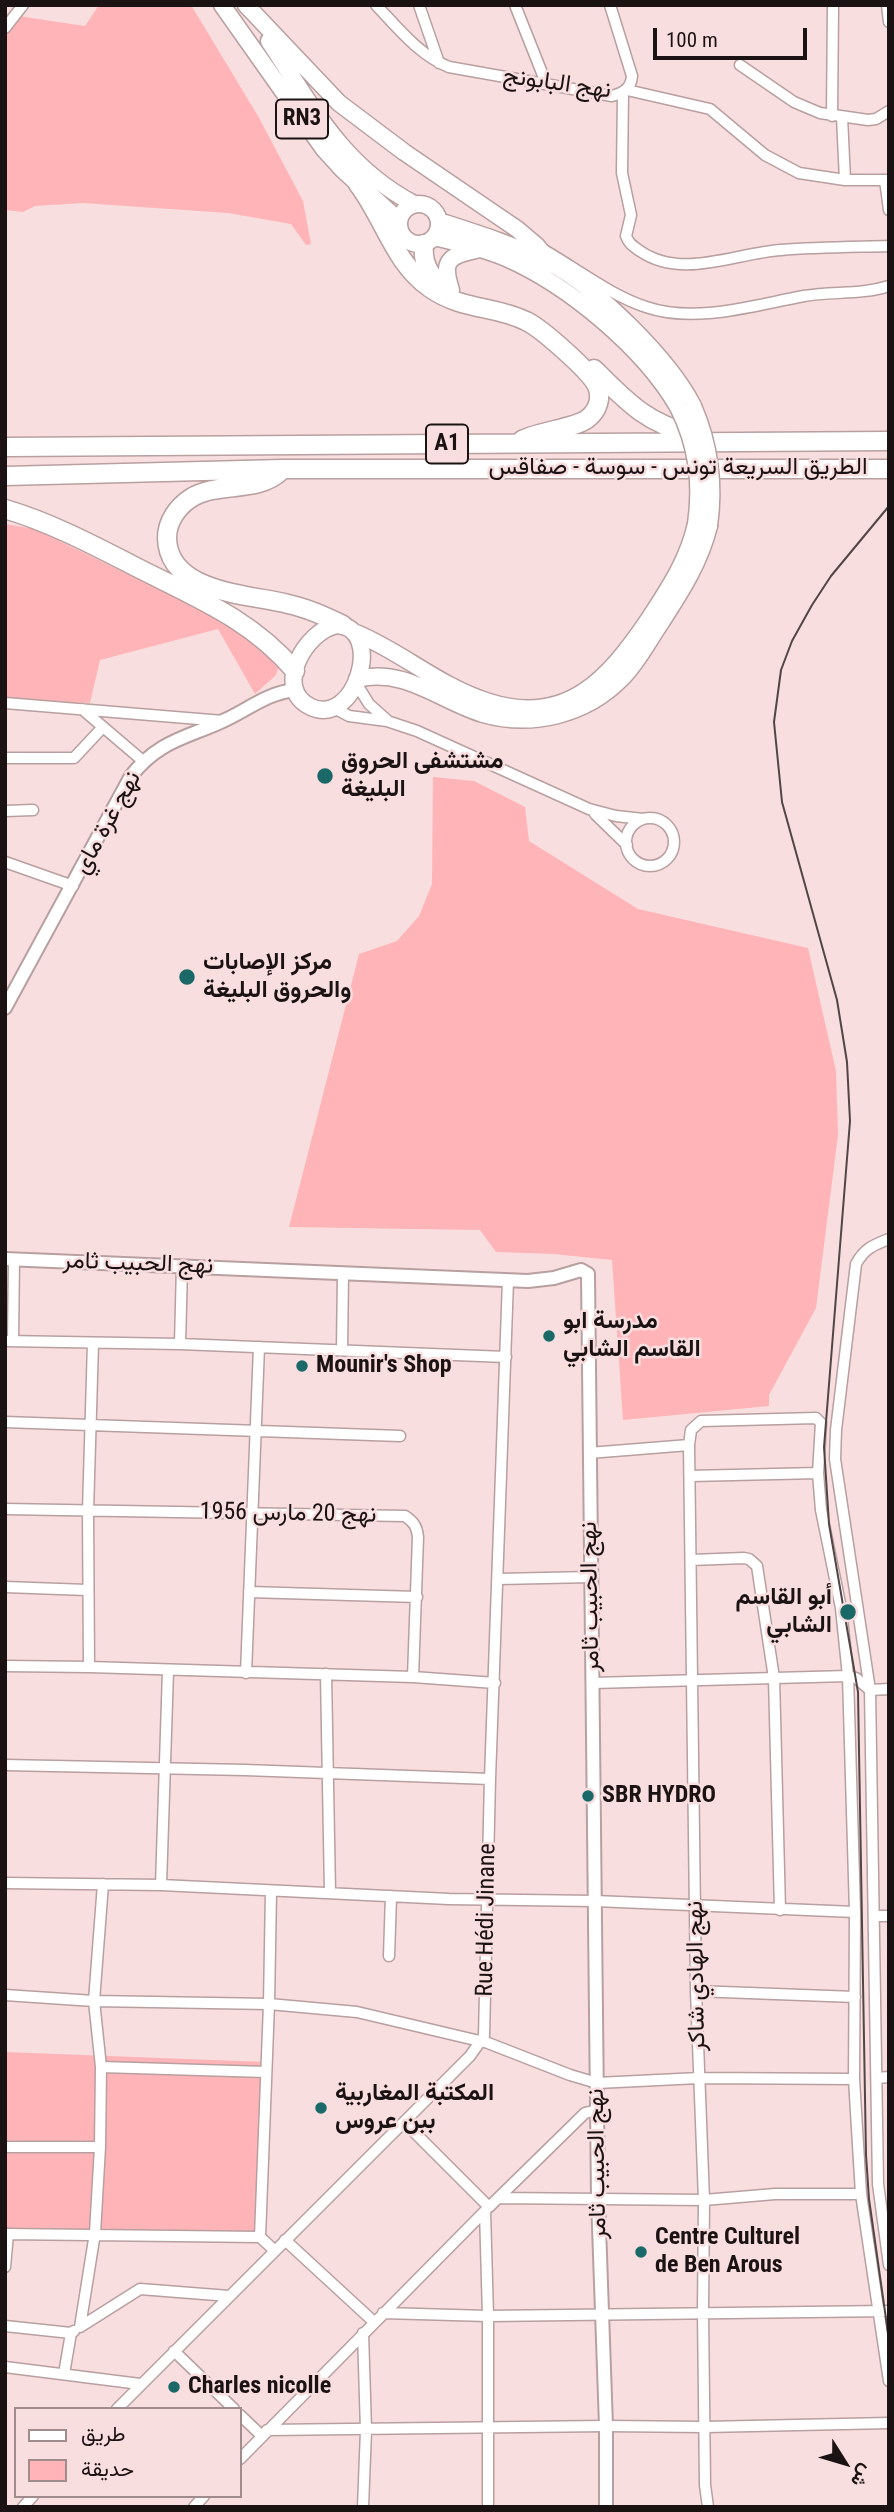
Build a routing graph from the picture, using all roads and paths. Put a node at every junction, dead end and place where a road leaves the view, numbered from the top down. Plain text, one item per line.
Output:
1 (23, 5) edge
2 (222, 5) edge
3 (246, 5) edge
4 (376, 5) edge
5 (419, 5) edge
6 (515, 5) edge
7 (610, 5) edge
8 (833, 5) edge
9 (887, 5) edge
10 (889, 22) edge
11 (5, 28) edge
12 (428, 33) junction
13 (413, 44) junction
14 (439, 64) junction
15 (740, 65) dead end
16 (546, 83) junction
17 (625, 91) junction
18 (889, 111) edge
19 (837, 116) junction
20 (845, 180) junction
21 (887, 180) edge
22 (358, 184) junction
23 (414, 204) junction
24 (889, 210) edge
25 (398, 220) junction
26 (433, 234) junction
27 (537, 246) junction
28 (889, 246) edge
29 (482, 249) junction
30 (550, 263) junction
31 (889, 286) edge
32 (451, 290) junction
33 (686, 406) junction
34 (718, 440) junction
35 (889, 441) edge
36 (514, 444) junction
37 (5, 447) edge
38 (282, 469) junction
39 (889, 469) edge
40 (5, 476) edge
41 (5, 509) edge
42 (702, 525) junction
43 (350, 629) junction
44 (295, 678) junction
45 (356, 681) junction
46 (5, 703) edge
47 (82, 708) junction
48 (334, 708) junction
49 (224, 721) junction
50 (387, 721) junction
51 (103, 727) junction
52 (5, 758) edge
53 (143, 761) junction
54 (589, 809) junction
55 (33, 810) dead end
56 (5, 811) edge
57 (643, 819) junction
58 (626, 845) junction
59 (5, 862) edge
60 (73, 886) junction
61 (5, 1008) edge
62 (889, 1240) edge
63 (10, 1259) edge
64 (182, 1266) junction
65 (344, 1273) junction
66 (508, 1280) junction
67 (9, 1341) edge
68 (93, 1343) junction
69 (180, 1344) junction
70 (259, 1347) junction
71 (342, 1350) junction
72 (506, 1357) junction
73 (5, 1422) edge
74 (91, 1424) junction
75 (256, 1430) junction
76 (400, 1436) dead end
77 (689, 1445) junction
78 (589, 1453) junction
79 (818, 1473) junction
80 (690, 1476) junction
81 (5, 1508) edge
82 (88, 1511) junction
83 (252, 1514) junction
84 (691, 1560) junction
85 (591, 1577) junction
86 (498, 1578) junction
87 (5, 1587) edge
88 (88, 1590) junction
89 (249, 1592) junction
90 (416, 1597) junction
91 (5, 1666) edge
92 (89, 1667) junction
93 (168, 1671) junction
94 (246, 1672) junction
95 (326, 1674) junction
96 (848, 1676) junction
97 (413, 1677) junction
98 (774, 1678) junction
99 (691, 1679) junction
100 (495, 1683) junction
101 (593, 1683) junction
102 (870, 1689) junction
103 (889, 1689) edge
104 (5, 1765) edge
105 (163, 1770) junction
106 (327, 1773) junction
107 (490, 1779) junction
108 (5, 1883) edge
109 (103, 1884) junction
110 (161, 1885) junction
111 (271, 1891) junction
112 (330, 1893) junction
113 (391, 1896) junction
114 (487, 1900) junction
115 (595, 1901) junction
116 (696, 1906) junction
117 (780, 1910) junction
118 (855, 1912) junction
119 (874, 1916) junction
120 (889, 1916) edge
121 (389, 1956) dead end
122 (696, 1991) junction
123 (5, 1995) edge
124 (855, 1997) junction
125 (94, 2001) junction
126 (269, 2004) junction
127 (482, 2041) junction
128 (101, 2067) junction
129 (266, 2072) junction
130 (889, 2077) edge
131 (699, 2078) junction
132 (854, 2078) junction
133 (877, 2078) junction
134 (597, 2083) junction
135 (597, 2110) junction
136 (404, 2122) junction
137 (5, 2147) edge
138 (100, 2147) junction
139 (861, 2194) junction
140 (598, 2197) junction
141 (498, 2198) junction
142 (704, 2200) junction
143 (487, 2209) junction
144 (7, 2234) edge
145 (95, 2234) junction
146 (260, 2237) junction
147 (285, 2240) junction
148 (274, 2250) junction
149 (889, 2265) edge
150 (5, 2267) edge
151 (229, 2296) junction
152 (877, 2311) junction
153 (889, 2311) edge
154 (703, 2312) junction
155 (383, 2313) junction
156 (603, 2315) junction
157 (488, 2316) junction
158 (374, 2322) junction
159 (5, 2326) edge
160 (80, 2327) junction
161 (71, 2333) junction
162 (363, 2333) junction
163 (174, 2351) junction
164 (5, 2367) edge
165 (64, 2374) junction
166 (889, 2381) edge
167 (140, 2385) junction
168 (119, 2407) edge
169 (232, 2407) edge
170 (242, 2416) edge
171 (889, 2423) edge
172 (606, 2426) junction
173 (705, 2427) junction
174 (487, 2428) junction
175 (366, 2430) junction
176 (264, 2433) junction
177 (242, 2457) edge
178 (363, 2507) edge
179 (488, 2507) edge
180 (606, 2507) edge
181 (708, 2507) edge

1 - 11 street
2 - 22 highway, RN3
3 - 23 highway, RN3
3 - 27 highway
4 - 13 street
5 - 12 street
6 - 16 street
7 - 17 street, نهج البابونج
8 - 19 street
9 - 10 street
12 - 13 street
12 - 14 street
13 - 14 street
14 - 16 street, نهج البابونج
15 - 19 street
16 - 17 street, نهج البابونج
17 - 20 street
17 - 28 street
18 - 19 street
19 - 20 street
20 - 21 street
21 - 24 street
22 - 25 highway, RN3
22 - 36 highway
23 - 25 highway
23 - 26 highway, RN3
25 - 26 highway, RN3
26 - 29 highway
26 - 30 highway
26 - 32 highway
27 - 30 highway
27 - 31 street
29 - 32 highway
29 - 33 highway
30 - 33 highway
32 - 34 highway
33 - 42 highway, bridge
34 - 35 highway, الطريق السريعة تونس - سوسة - صفاقس / A1
34 - 36 highway, الطريق السريعة تونس - سوسة - صفاقس / A1
36 - 37 highway, الطريق السريعة تونس - سوسة - صفاقس / A1
38 - 39 highway, الطريق السريعة تونس - سوسة - صفاقس / A1
38 - 40 highway, الطريق السريعة تونس - سوسة - صفاقس / A1
38 - 43 highway
41 - 44 highway
42 - 43 highway
42 - 45 highway
43 - 44 highway
43 - 45 highway
44 - 48 highway
44 - 49 street, نهج غرة ماي
45 - 48 highway
45 - 50 street
46 - 47 street
47 - 49 street
47 - 51 street
48 - 50 street
49 - 53 street, نهج غرة ماي
50 - 54 street
51 - 52 street
51 - 53 street
53 - 60 street, نهج غرة ماي
54 - 57 street
54 - 58 street
55 - 56 street
57 - 58 street
57 - 58 street
59 - 60 street
60 - 61 street, نهج غرة ماي
62 - 102 street
63 - 64 street, نهج الحبيب ثامر
63 - 67 street
64 - 65 street, نهج الحبيب ثامر
64 - 69 street
65 - 66 street, نهج الحبيب ثامر
65 - 71 street
66 - 72 street, Rue Hédi Jinane
66 - 78 street, نهج الحبيب ثامر
67 - 68 street
68 - 69 street
68 - 74 street
69 - 70 street
70 - 71 street
70 - 75 street
71 - 72 street
72 - 86 street, Rue Hédi Jinane
73 - 74 street
74 - 75 street
74 - 82 street
75 - 76 street
75 - 83 street
77 - 78 street
77 - 79 street
77 - 80 street, نهج الهادي شاكر
78 - 85 street, نهج الحبيب ثامر
79 - 80 street
79 - 96 street
80 - 84 street, نهج الهادي شاكر
81 - 82 street, نهج 20 مارس 1956
82 - 83 street, نهج 20 مارس 1956
82 - 88 street
83 - 89 street
83 - 90 street, نهج 20 مارس 1956
84 - 98 street
84 - 99 street, نهج الهادي شاكر
85 - 86 street
85 - 101 street, نهج الحبيب ثامر
86 - 100 street, Rue Hédi Jinane
87 - 88 street
88 - 92 street
89 - 90 street
89 - 94 street
90 - 97 street, نهج 20 مارس 1956
91 - 92 street
92 - 93 street
93 - 94 street
93 - 105 street
94 - 95 street
95 - 97 street
95 - 106 street
96 - 98 street
96 - 102 street
96 - 118 street
97 - 100 street
98 - 99 street
98 - 117 street
99 - 101 street
99 - 116 street, نهج الهادي شاكر
100 - 107 street, Rue Hédi Jinane
101 - 115 street, نهج الحبيب ثامر
102 - 103 street
102 - 119 street
104 - 105 street
105 - 106 street
105 - 110 street
106 - 107 street
106 - 112 street
107 - 114 street, Rue Hédi Jinane
108 - 109 street
109 - 110 street
109 - 125 street
110 - 111 street
111 - 112 street
111 - 126 street
112 - 113 street
113 - 114 street
113 - 121 street
114 - 115 street
114 - 127 street, Rue Hédi Jinane
115 - 116 street
115 - 134 street, نهج الحبيب ثامر
116 - 117 street
116 - 122 street, نهج الهادي شاكر
117 - 118 street
118 - 124 street
119 - 120 street
119 - 133 street
122 - 124 street
122 - 131 street, نهج الهادي شاكر
123 - 125 street
124 - 132 street
125 - 126 street
125 - 128 street
126 - 127 street
126 - 129 street
127 - 134 street
127 - 136 street
128 - 129 street
128 - 138 street
129 - 146 street
130 - 133 street
131 - 132 street
131 - 134 street
131 - 142 street, نهج الهادي شاكر
132 - 139 street
133 - 149 street
134 - 135 street, نهج الحبيب ثامر
135 - 140 street, نهج الحبيب ثامر
135 - 141 street
136 - 143 street
136 - 147 street
137 - 138 street
138 - 145 street
139 - 142 street
139 - 152 street
140 - 141 street
140 - 142 street
140 - 156 street, نهج الحبيب ثامر
141 - 143 street
142 - 154 street, نهج الهادي شاكر
143 - 155 street
143 - 157 street
144 - 145 street
144 - 150 street
145 - 146 street
145 - 160 street
146 - 148 street
147 - 148 street
147 - 158 street
148 - 151 street
151 - 160 street
151 - 163 street
152 - 153 street
152 - 154 street
152 - 166 street
154 - 156 street
154 - 173 street, نهج الهادي شاكر
155 - 157 street
155 - 158 street
156 - 157 street
156 - 172 street, نهج الحبيب ثامر
157 - 174 street
158 - 162 street
159 - 161 street
160 - 161 street
161 - 165 street
162 - 175 street
162 - 176 street
163 - 167 street
163 - 169 street
164 - 165 street
165 - 167 street
167 - 168 street
170 - 176 street
171 - 173 street
172 - 173 street
172 - 174 street
172 - 180 street, نهج الحبيب ثامر
173 - 181 street, نهج الهادي شاكر
174 - 175 street
174 - 179 street
175 - 176 street
175 - 178 street
176 - 177 street

